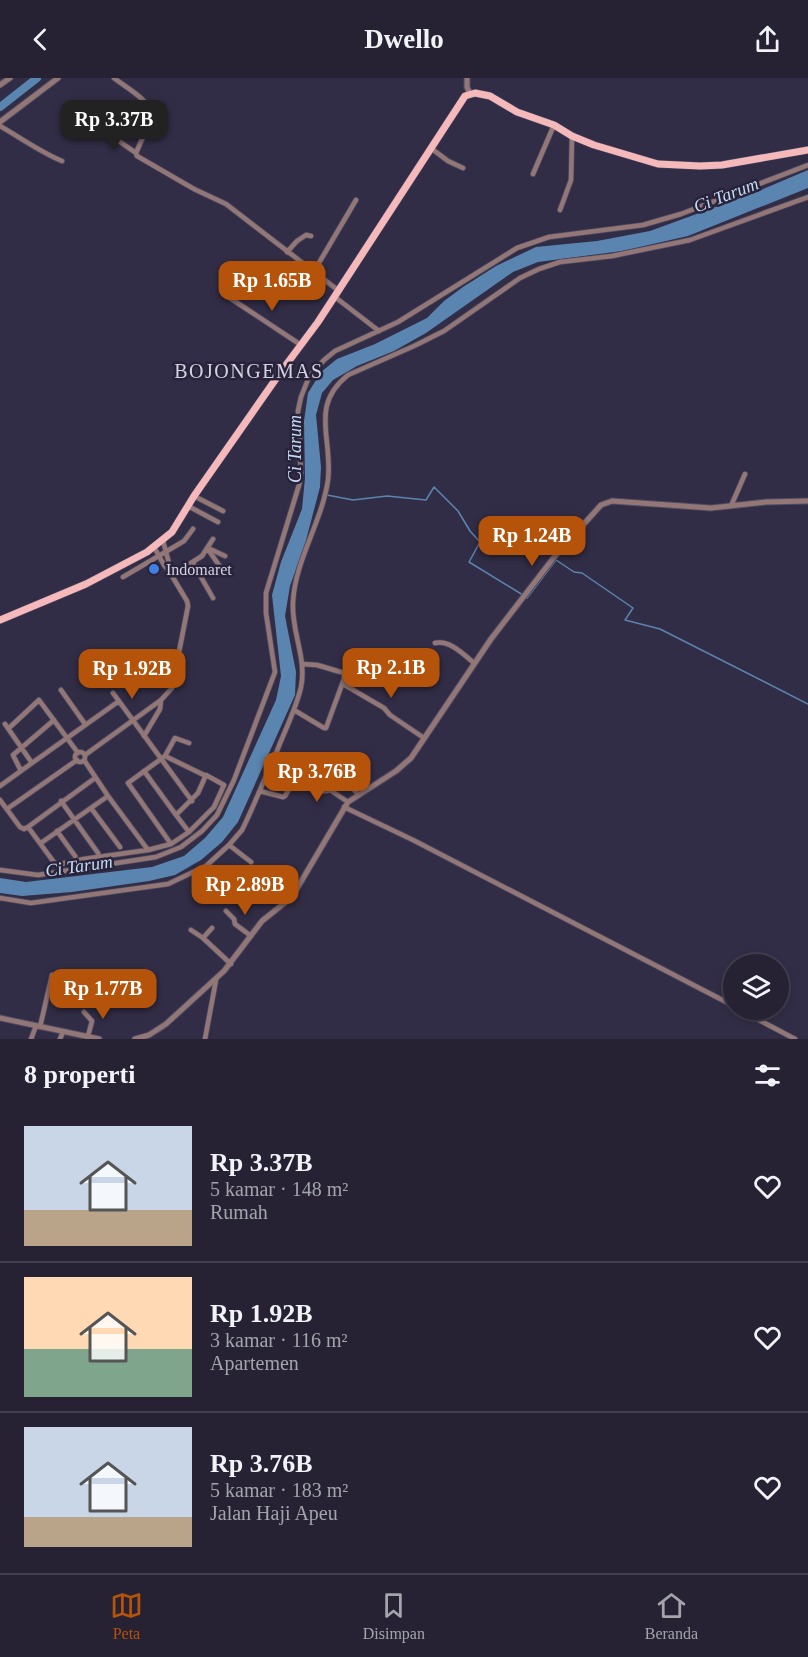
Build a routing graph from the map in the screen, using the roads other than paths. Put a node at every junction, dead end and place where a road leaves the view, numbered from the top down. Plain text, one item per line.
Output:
1 (10, 78) edge
2 (58, 78) edge
3 (114, 78) edge
4 (467, 78) edge
5 (0, 85) edge
6 (470, 94) junction
7 (0, 124) edge
8 (554, 125) junction
9 (103, 130) dead end
10 (573, 136) junction
11 (432, 149) junction
12 (808, 150) edge
13 (136, 153) junction
14 (62, 161) dead end
15 (808, 165) edge
16 (463, 168) dead end
17 (533, 174) dead end
18 (808, 197) edge
19 (356, 200) dead end
20 (560, 210) dead end
21 (311, 236) dead end
22 (287, 252) junction
23 (313, 273) junction
24 (337, 294) junction
25 (230, 298) dead end
26 (379, 331) junction
27 (301, 345) junction
28 (745, 474) dead end
29 (194, 496) junction
30 (808, 501) edge
31 (188, 506) junction
32 (731, 506) junction
33 (222, 511) dead end
34 (218, 522) dead end
35 (193, 529) dead end
36 (213, 539) dead end
37 (163, 541) junction
38 (154, 548) junction
39 (207, 548) junction
40 (165, 550) junction
41 (159, 555) junction
42 (225, 556) dead end
43 (193, 563) junction
44 (221, 568) dead end
45 (171, 573) junction
46 (123, 577) dead end
47 (213, 598) dead end
48 (0, 620) edge
49 (435, 643) dead end
50 (474, 663) junction
51 (303, 664) junction
52 (343, 684) junction
53 (61, 690) dead end
54 (113, 693) dead end
55 (161, 700) junction
56 (119, 701) junction
57 (293, 713) junction
58 (54, 720) junction
59 (132, 720) junction
60 (86, 724) junction
61 (144, 736) junction
62 (67, 737) junction
63 (424, 738) junction
64 (189, 743) dead end
65 (22, 746) junction
66 (78, 753) junction
67 (296, 756) dead end
68 (85, 758) junction
69 (163, 758) junction
70 (77, 760) junction
71 (32, 763) junction
72 (21, 771) junction
73 (144, 771) junction
74 (206, 776) junction
75 (342, 777) tunnel mouth
76 (95, 778) junction
77 (0, 786) edge
78 (350, 786) tunnel mouth
79 (260, 791) junction
80 (358, 794) junction
81 (108, 796) junction
82 (0, 800) edge
83 (62, 801) junction
84 (192, 801) junction
85 (346, 805) junction
86 (91, 808) junction
87 (7, 809) junction
88 (176, 815) junction
89 (74, 819) junction
90 (28, 827) junction
91 (57, 831) junction
92 (189, 832) junction
93 (41, 843) junction
94 (171, 843) junction
95 (229, 845) junction
96 (120, 847) dead end
97 (148, 850) junction
98 (98, 853) dead end
99 (75, 856) dead end
100 (251, 862) dead end
101 (0, 870) edge
102 (0, 898) edge
103 (226, 911) dead end
104 (212, 928) dead end
105 (191, 930) dead end
106 (251, 936) junction
107 (203, 938) junction
108 (231, 964) junction
109 (52, 975) dead end
110 (216, 980) junction
111 (723, 1000) edge
112 (84, 1012) dead end
113 (0, 1018) edge
114 (759, 1020) edge
115 (38, 1026) junction
116 (63, 1032) junction
117 (88, 1036) junction
118 (152, 1036) edge
119 (32, 1039) edge
120 (60, 1039) edge
121 (99, 1039) edge
122 (135, 1039) edge
123 (205, 1039) edge
124 (795, 1039) edge

1 - 5 street
2 - 7 street
3 - 13 street
4 - 6 street
6 - 8 main road
6 - 11 main road
7 - 14 street
8 - 10 main road
8 - 17 street
9 - 13 street
10 - 12 main road
10 - 20 street
11 - 16 street
11 - 24 main road
13 - 22 street
15 - 26 street
18 - 51 street
19 - 23 street
21 - 22 street
22 - 23 street
23 - 24 street
24 - 26 street
24 - 27 main road
25 - 27 street
26 - 101 street
27 - 29 main road
28 - 32 street
29 - 31 main road
29 - 33 street
30 - 32 street
31 - 34 street
31 - 37 main road
32 - 50 street
35 - 40 street
36 - 39 street
37 - 38 main road
37 - 40 street
38 - 41 street
38 - 48 main road
39 - 42 street
39 - 43 street
39 - 44 street
40 - 41 street
40 - 45 street
41 - 45 street
41 - 46 street
43 - 45 street
43 - 47 street
45 - 55 street
49 - 50 street
50 - 63 street
51 - 52 street
51 - 57 street
52 - 57 street
52 - 63 street
53 - 60 street
54 - 56 street
55 - 59 street
55 - 61 street
56 - 59 street
56 - 60 street
57 - 79 street
58 - 62 street
58 - 65 street
58 - 65 street
59 - 61 street
59 - 68 street
60 - 62 street
61 - 69 street
62 - 66 street
62 - 71 street
63 - 80 street
64 - 69 street
65 - 71 street
65 - 72 street
66 - 68 street
66 - 70 street
67 - 75 street
68 - 70 street
68 - 76 street
69 - 73 street
69 - 74 street
69 - 84 street
70 - 87 street
71 - 72 street
72 - 77 street
73 - 88 street
73 - 94 street
74 - 84 street
74 - 92 street
76 - 81 street
76 - 83 street
78 - 80 street
79 - 85 street
79 - 95 street
80 - 85 street
81 - 86 street
81 - 97 street
82 - 87 street
83 - 89 street
83 - 90 street
84 - 88 street
85 - 106 street
85 - 111 street
86 - 89 street
86 - 96 street
87 - 90 street
88 - 92 street
89 - 91 street
89 - 98 street
90 - 93 street
91 - 93 street
91 - 99 street
92 - 94 street
93 - 97 street
94 - 97 street
95 - 100 street
95 - 102 street
103 - 106 street
104 - 107 street
105 - 107 street
106 - 108 street
107 - 108 street
108 - 110 street
109 - 115 street
110 - 118 street
110 - 123 street
112 - 117 street
113 - 115 street
114 - 124 street
115 - 116 street
115 - 119 street
116 - 117 street
116 - 120 street
117 - 121 street
118 - 122 street

